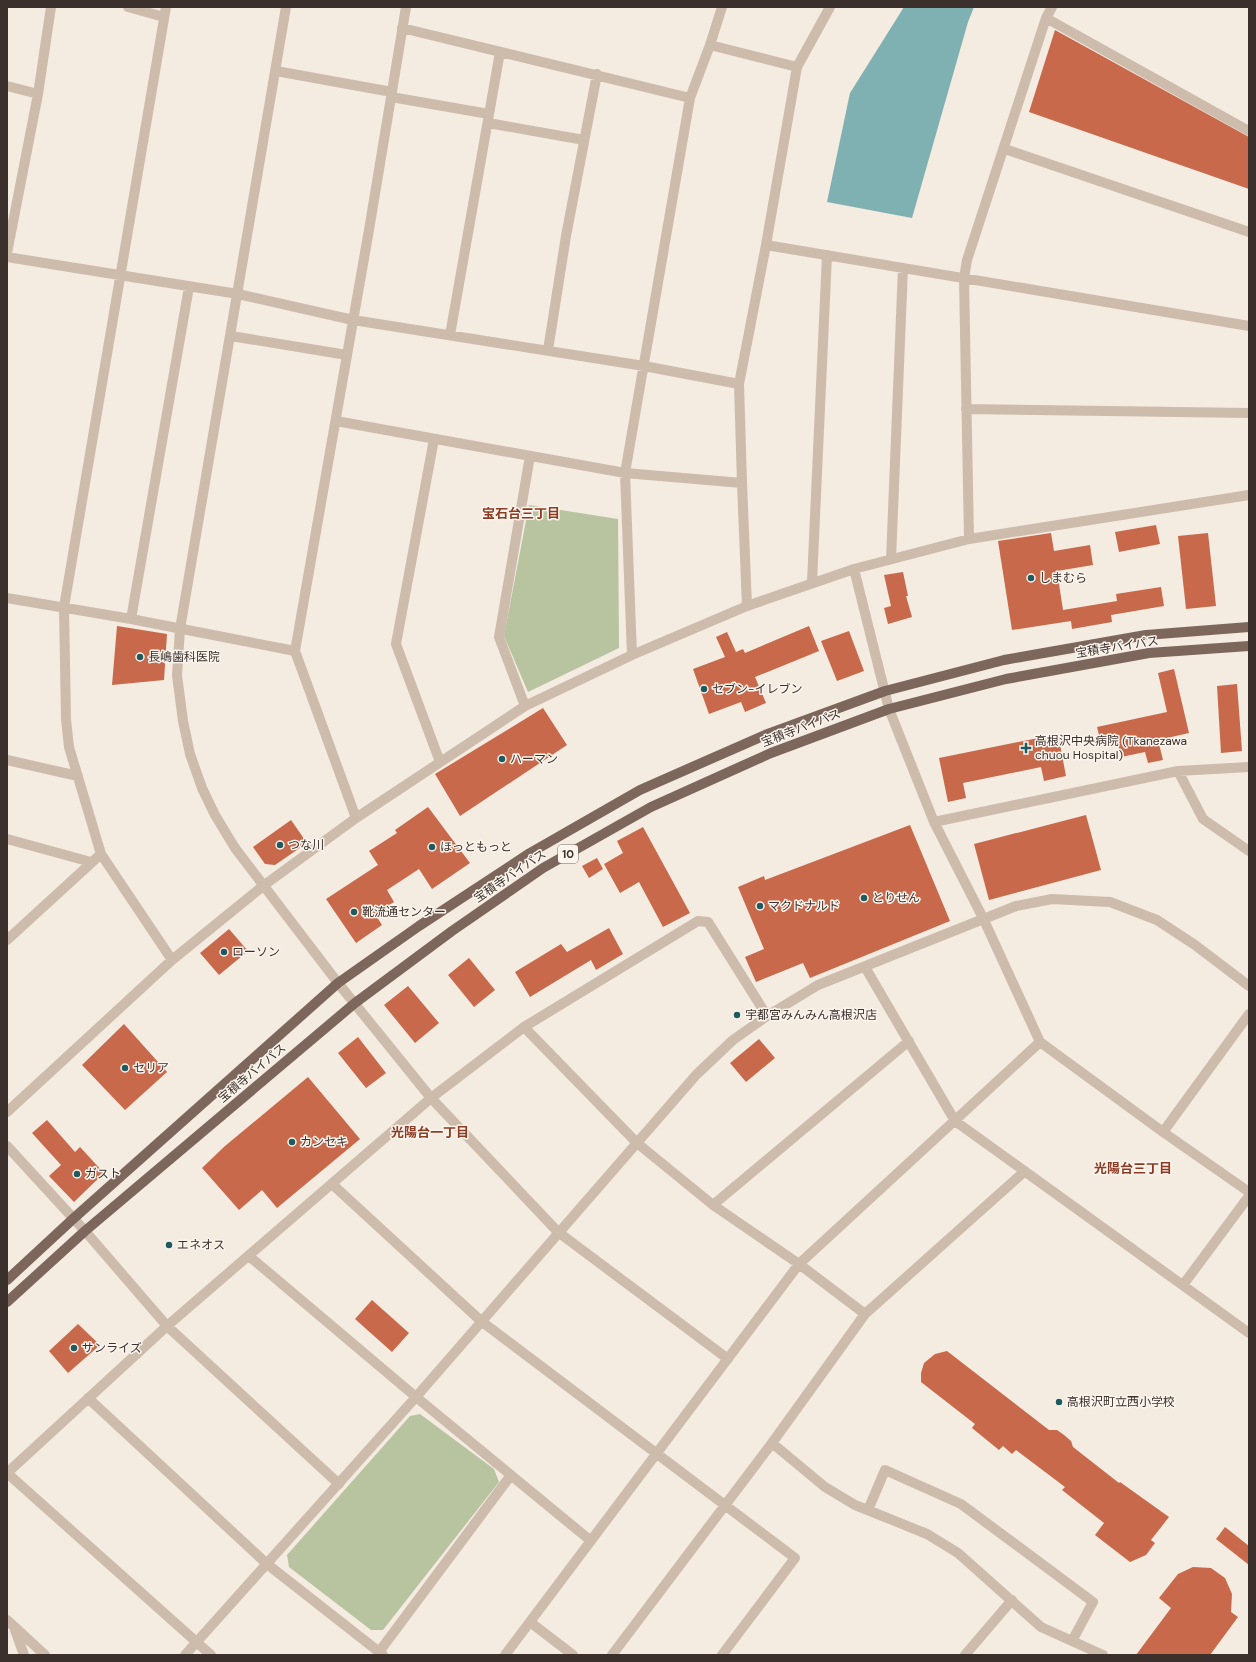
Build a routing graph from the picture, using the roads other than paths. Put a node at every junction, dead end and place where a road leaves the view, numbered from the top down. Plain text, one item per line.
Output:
1 (51, 7) edge
2 (128, 7) edge
3 (286, 7) edge
4 (406, 7) edge
5 (722, 7) edge
6 (830, 7) edge
7 (1052, 7) edge
8 (165, 12) edge
9 (1046, 18) junction
10 (402, 28) junction
11 (710, 46) junction
12 (500, 52) junction
13 (797, 67) junction
14 (276, 71) junction
15 (597, 74) junction
16 (7, 86) edge
17 (38, 94) junction
18 (391, 94) junction
19 (690, 98) junction
20 (489, 119) junction
21 (1249, 131) edge
22 (584, 140) junction
23 (1005, 149) junction
24 (1249, 232) edge
25 (766, 245) junction
26 (7, 253) edge
27 (827, 255) junction
28 (7, 257) edge
29 (903, 268) junction
30 (121, 274) junction
31 (964, 278) junction
32 (189, 287) junction
33 (238, 294) junction
34 (353, 320) junction
35 (1249, 326) edge
36 (450, 335) junction
37 (231, 336) junction
38 (548, 350) junction
39 (347, 355) junction
40 (644, 366) junction
41 (739, 384) junction
42 (966, 409) junction
43 (1249, 413) edge
44 (336, 421) junction
45 (434, 439) junction
46 (530, 456) junction
47 (625, 473) junction
48 (742, 483) junction
49 (1249, 495) edge
50 (969, 539) junction
51 (891, 559) junction
52 (854, 569) junction
53 (812, 582) junction
54 (7, 598) edge
55 (747, 606) junction
56 (64, 607) junction
57 (132, 619) junction
58 (1249, 627) edge
59 (180, 629) junction
60 (1249, 646) edge
61 (295, 651) junction
62 (632, 655) junction
63 (885, 691) junction
64 (525, 706) junction
65 (889, 709) junction
66 (7, 760) edge
67 (440, 762) junction
68 (1249, 767) edge
69 (1178, 771) junction
70 (78, 776) junction
71 (356, 818) junction
72 (934, 822) junction
73 (7, 839) edge
74 (1249, 851) edge
75 (101, 854) junction
76 (92, 862) junction
77 (263, 886) junction
78 (983, 918) junction
79 (7, 940) edge
80 (172, 960) junction
81 (865, 967) junction
82 (338, 983) junction
83 (1249, 986) edge
84 (355, 1003) junction
85 (1249, 1014) edge
86 (767, 1016) junction
87 (524, 1027) junction
88 (909, 1041) junction
89 (1040, 1042) junction
90 (431, 1098) junction
91 (7, 1112) edge
92 (955, 1121) junction
93 (1163, 1132) junction
94 (637, 1143) junction
95 (7, 1146) edge
96 (1025, 1171) junction
97 (332, 1184) junction
98 (1249, 1192) edge
99 (1249, 1196) edge
100 (712, 1205) junction
101 (74, 1218) junction
102 (85, 1231) junction
103 (558, 1232) junction
104 (249, 1256) junction
105 (799, 1264) junction
106 (7, 1280) edge
107 (1183, 1285) junction
108 (7, 1302) edge
109 (866, 1314) junction
110 (481, 1321) junction
111 (167, 1326) junction
112 (1249, 1333) edge
113 (728, 1359) junction
114 (416, 1397) junction
115 (88, 1398) junction
116 (772, 1443) junction
117 (656, 1454) junction
118 (7, 1473) edge
119 (511, 1475) junction
120 (339, 1484) junction
121 (725, 1506) junction
122 (868, 1510) junction
123 (591, 1541) junction
124 (267, 1564) junction
125 (1012, 1600) junction
126 (530, 1622) junction
127 (9, 1626) edge
128 (1072, 1641) junction
129 (196, 1643) junction
130 (381, 1654) edge
131 (24, 1655) edge
132 (44, 1655) edge
133 (185, 1655) edge
134 (211, 1655) edge
135 (505, 1655) edge
136 (573, 1655) edge
137 (612, 1655) edge
138 (722, 1655) edge
139 (965, 1655) edge
140 (1103, 1655) edge

1 - 17 street
2 - 8 street
3 - 14 street
4 - 10 street
5 - 11 street
6 - 13 street
7 - 9 street
8 - 30 street
9 - 21 street
9 - 23 street
10 - 12 street
10 - 18 street
11 - 13 street
11 - 19 street
12 - 15 street
12 - 20 street
13 - 25 street
14 - 18 street
14 - 33 street
15 - 19 street
15 - 22 street
16 - 17 street
17 - 26 street
18 - 20 street
18 - 34 street
19 - 40 street
20 - 22 street
20 - 36 street
22 - 38 street
23 - 24 street
23 - 31 street
25 - 27 street
25 - 41 street
27 - 29 street
27 - 53 street
28 - 30 street
29 - 31 street
29 - 51 street
30 - 32 street
30 - 56 street
31 - 35 street
31 - 42 street
32 - 33 street
32 - 57 street
33 - 34 street
33 - 37 street
34 - 36 street
34 - 39 street
36 - 38 street
37 - 39 street
37 - 59 street
38 - 40 street
39 - 44 street
40 - 41 street
40 - 47 street
41 - 48 street
42 - 43 street
42 - 50 street
44 - 45 street
44 - 61 street
45 - 46 street
45 - 67 street
46 - 47 street
46 - 64 street
47 - 48 street
47 - 62 street
48 - 55 street
49 - 50 street
50 - 51 street
51 - 52 street
52 - 53 street
52 - 63 street
53 - 55 street
54 - 56 street
55 - 62 street
56 - 57 street
56 - 70 street
57 - 59 street
58 - 63 main road, 宝積寺バイパス / 10
59 - 61 street
59 - 77 street
60 - 65 main road, 宝積寺バイパス / 10
61 - 71 street
62 - 64 street
63 - 65 street
63 - 82 main road, 宝積寺バイパス / 10
64 - 67 street
65 - 72 street
65 - 84 main road, 宝積寺バイパス / 10
66 - 70 street
67 - 71 street
68 - 69 street
69 - 72 street
69 - 74 street
70 - 75 street
71 - 77 street
72 - 78 street
73 - 76 street
75 - 76 street
75 - 80 street
76 - 79 street
77 - 80 street
77 - 82 street
78 - 81 street
78 - 83 street
78 - 89 street
80 - 91 street
81 - 86 street
81 - 88 street
82 - 84 street
82 - 101 main road, 宝積寺バイパス / 10
84 - 90 street
84 - 102 main road, 宝積寺バイパス / 10
85 - 93 street
86 - 87 street
86 - 94 street
87 - 90 street
87 - 94 street
88 - 92 street
88 - 100 street
89 - 92 street
89 - 93 street
90 - 97 street
90 - 103 street
92 - 96 street
92 - 105 street
93 - 98 street
94 - 100 street
94 - 103 street
95 - 101 street
96 - 107 street
96 - 109 street
97 - 104 street
97 - 110 street
99 - 107 street
100 - 105 street
101 - 102 street
101 - 106 main road, 宝積寺バイパス / 10
102 - 108 main road, 宝積寺バイパス / 10
102 - 111 street
103 - 110 street
103 - 113 street
104 - 111 street
104 - 114 street
105 - 109 street
105 - 113 street
107 - 112 street
109 - 116 street
110 - 114 street
110 - 117 street
111 - 115 street
111 - 120 street
113 - 117 street
114 - 119 street
114 - 120 street
115 - 118 street
115 - 124 street
116 - 121 street
116 - 122 street
117 - 121 street
117 - 123 street
118 - 129 street
119 - 123 street
119 - 130 street
120 - 124 street
121 - 137 street
121 - 138 street
122 - 125 street
122 - 128 street
123 - 126 street
124 - 129 street
124 - 130 street
125 - 128 street
125 - 139 street
126 - 135 street
126 - 136 street
127 - 131 street
127 - 132 street
128 - 140 street
129 - 133 street
129 - 134 street

